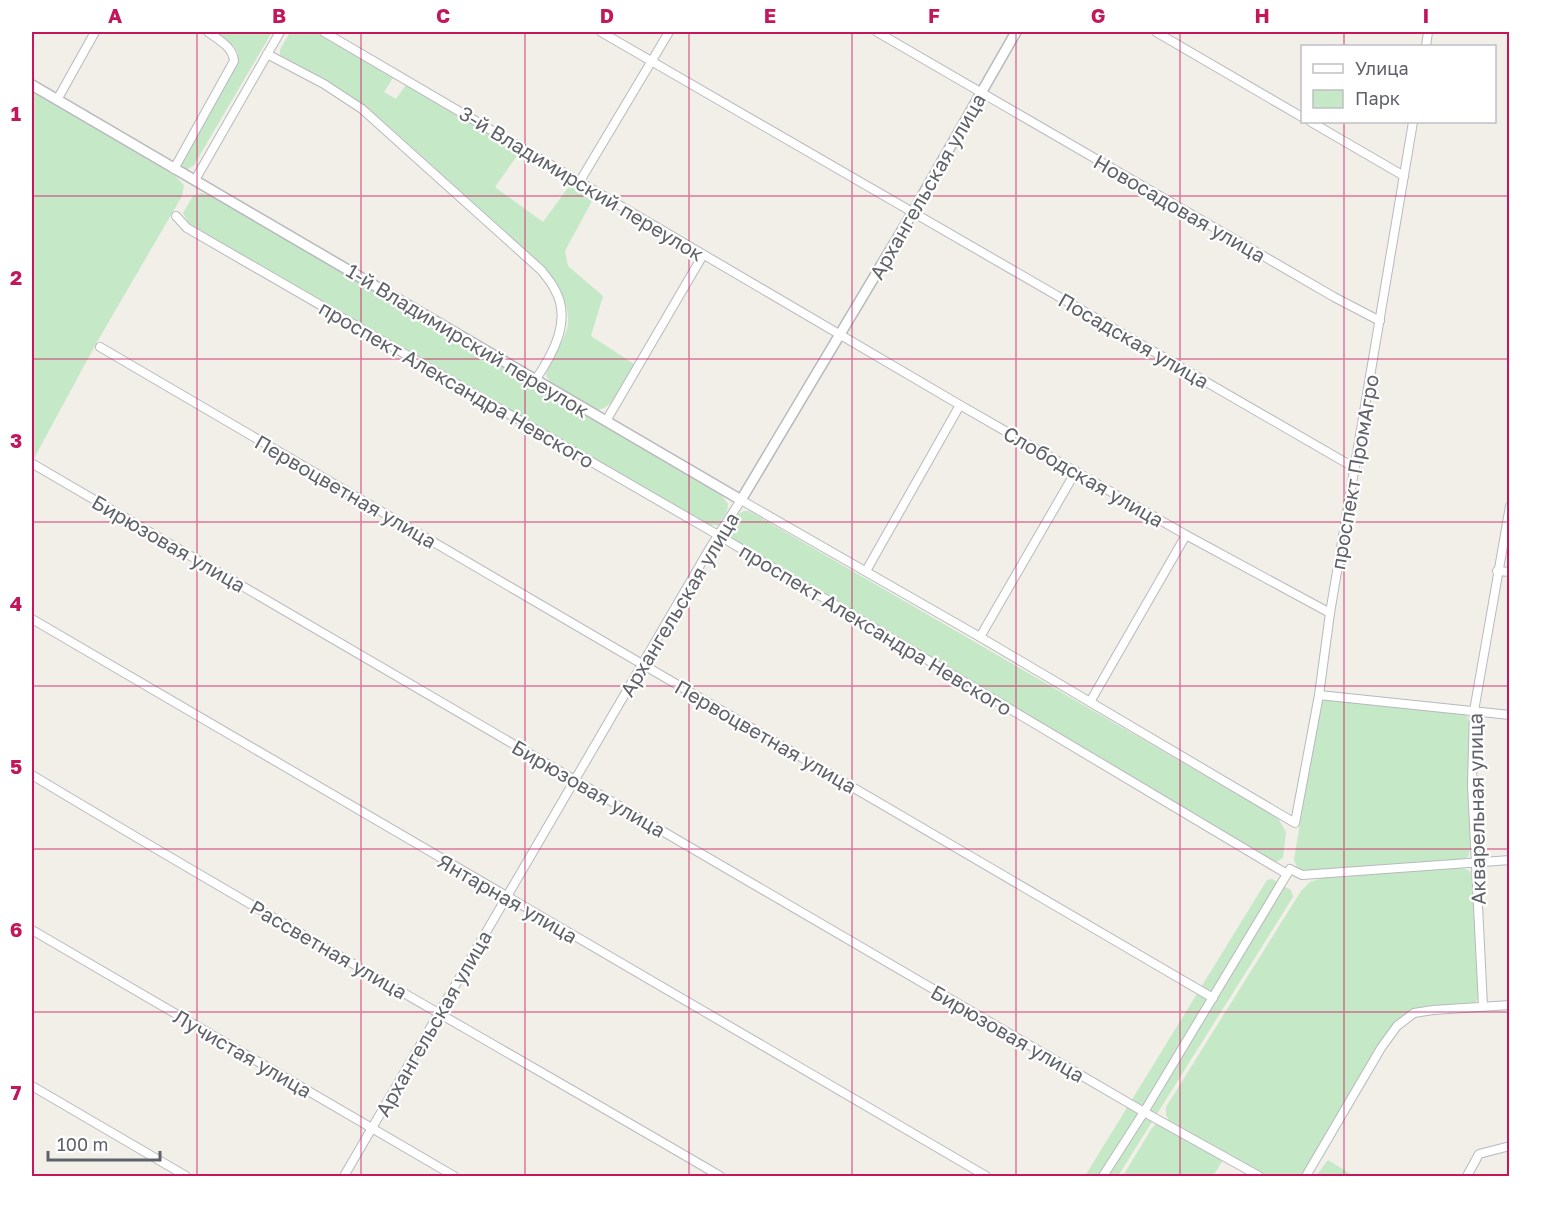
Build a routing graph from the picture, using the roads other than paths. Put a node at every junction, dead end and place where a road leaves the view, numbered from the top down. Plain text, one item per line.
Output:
1 (95, 32) edge
2 (208, 32) edge
3 (280, 32) edge
4 (324, 32) edge
5 (601, 32) edge
6 (669, 32) edge
7 (877, 32) edge
8 (1016, 32) edge
9 (1156, 32) edge
10 (267, 54) junction
11 (652, 61) junction
12 (32, 85) edge
13 (981, 93) junction
14 (57, 100) junction
15 (1301, 116) edge
16 (1313, 123) edge
17 (1413, 123) edge
18 (174, 169) junction
19 (1404, 176) junction
20 (195, 180) junction
21 (580, 181) junction
22 (913, 212) junction
23 (176, 216) dead end
24 (703, 255) junction
25 (1380, 321) junction
26 (840, 334) junction
27 (100, 347) dead end
28 (536, 379) junction
29 (960, 405) junction
30 (606, 421) junction
31 (33, 464) edge
32 (1355, 468) junction
33 (1076, 471) junction
34 (741, 500) junction
35 (1509, 506) edge
36 (718, 535) junction
37 (1186, 535) junction
38 (866, 571) junction
39 (1497, 571) junction
40 (1509, 572) edge
41 (1330, 613) junction
42 (32, 619) edge
43 (980, 637) junction
44 (643, 664) junction
45 (1319, 694) junction
46 (1090, 702) junction
47 (1474, 711) junction
48 (1509, 715) edge
49 (32, 775) edge
50 (575, 780) junction
51 (1295, 822) joint
52 (1509, 860) edge
53 (1475, 863) junction
54 (1287, 874) junction
55 (507, 897) junction
56 (32, 930) edge
57 (1213, 998) junction
58 (1509, 1005) edge
59 (1483, 1006) junction
60 (439, 1012) junction
61 (32, 1086) edge
62 (1144, 1112) junction
63 (372, 1129) junction
64 (1509, 1146) edge
65 (186, 1176) edge
66 (344, 1176) edge
67 (454, 1176) edge
68 (720, 1176) edge
69 (986, 1176) edge
70 (1103, 1176) edge
71 (1259, 1176) edge
72 (1306, 1176) edge
73 (1467, 1176) edge

1 - 14 street
2 - 18 street
3 - 10 street
4 - 21 street, 3-й Владимирский переулок
5 - 11 street, Посадская улица
6 - 11 street
7 - 13 street, Новосадовая улица
8 - 13 street, Архангельская улица
9 - 15 street
10 - 20 street
10 - 28 street
11 - 21 street
11 - 22 street, Посадская улица
12 - 14 street, 1-й Владимирский переулок
13 - 22 street, Архангельская улица
13 - 25 street, Новосадовая улица
14 - 18 street, 1-й Владимирский переулок
16 - 19 street
17 - 19 street, проспект ПромАгро
18 - 20 street, 1-й Владимирский переулок
19 - 25 street, проспект ПромАгро
20 - 28 street, 1-й Владимирский переулок
21 - 24 street, 3-й Владимирский переулок
22 - 26 street, Архангельская улица
22 - 32 street, Посадская улица
23 - 36 street, проспект Александра Невского
24 - 26 street, 3-й Владимирский переулок
24 - 30 street
25 - 32 street, проспект ПромАгро
26 - 29 street, Слободская улица
26 - 34 street, Архангельская улица
27 - 44 street, Первоцветная улица
28 - 30 street, 1-й Владимирский переулок
29 - 33 street, Слободская улица
29 - 38 street
30 - 34 street, 1-й Владимирский переулок
31 - 50 street, Бирюзовая улица
32 - 41 street, проспект ПромАгро
33 - 37 street, Слободская улица
33 - 43 street
34 - 36 street, Архангельская улица
34 - 38 street, проспект Александра Невского
35 - 39 street, Акварельная улица
36 - 44 street, Архангельская улица
36 - 54 street, проспект Александра Невского
37 - 41 street, Слободская улица
37 - 46 street
38 - 43 street, проспект Александра Невского
39 - 40 street
39 - 47 street, Акварельная улица
41 - 45 street, проспект ПромАгро
42 - 55 street, Янтарная улица
43 - 46 street, проспект Александра Невского
44 - 50 street, Архангельская улица
44 - 57 street, Первоцветная улица
45 - 47 street
45 - 51 street, проспект ПромАгро
46 - 51 street, проспект Александра Невского
47 - 48 street
47 - 53 street, Акварельная улица
49 - 60 street, Рассветная улица
50 - 55 street, Архангельская улица
50 - 62 street, Бирюзовая улица
52 - 53 street
53 - 54 street
53 - 59 street, Акварельная улица
54 - 57 street
55 - 60 street, Архангельская улица
55 - 69 street, Янтарная улица
56 - 63 street, Лучистая улица
57 - 62 street
58 - 59 street
59 - 72 street
60 - 63 street, Архангельская улица
60 - 68 street, Рассветная улица
61 - 65 street
62 - 70 street
62 - 71 street, Бирюзовая улица
63 - 66 street, Архангельская улица
63 - 67 street, Лучистая улица
64 - 73 street

